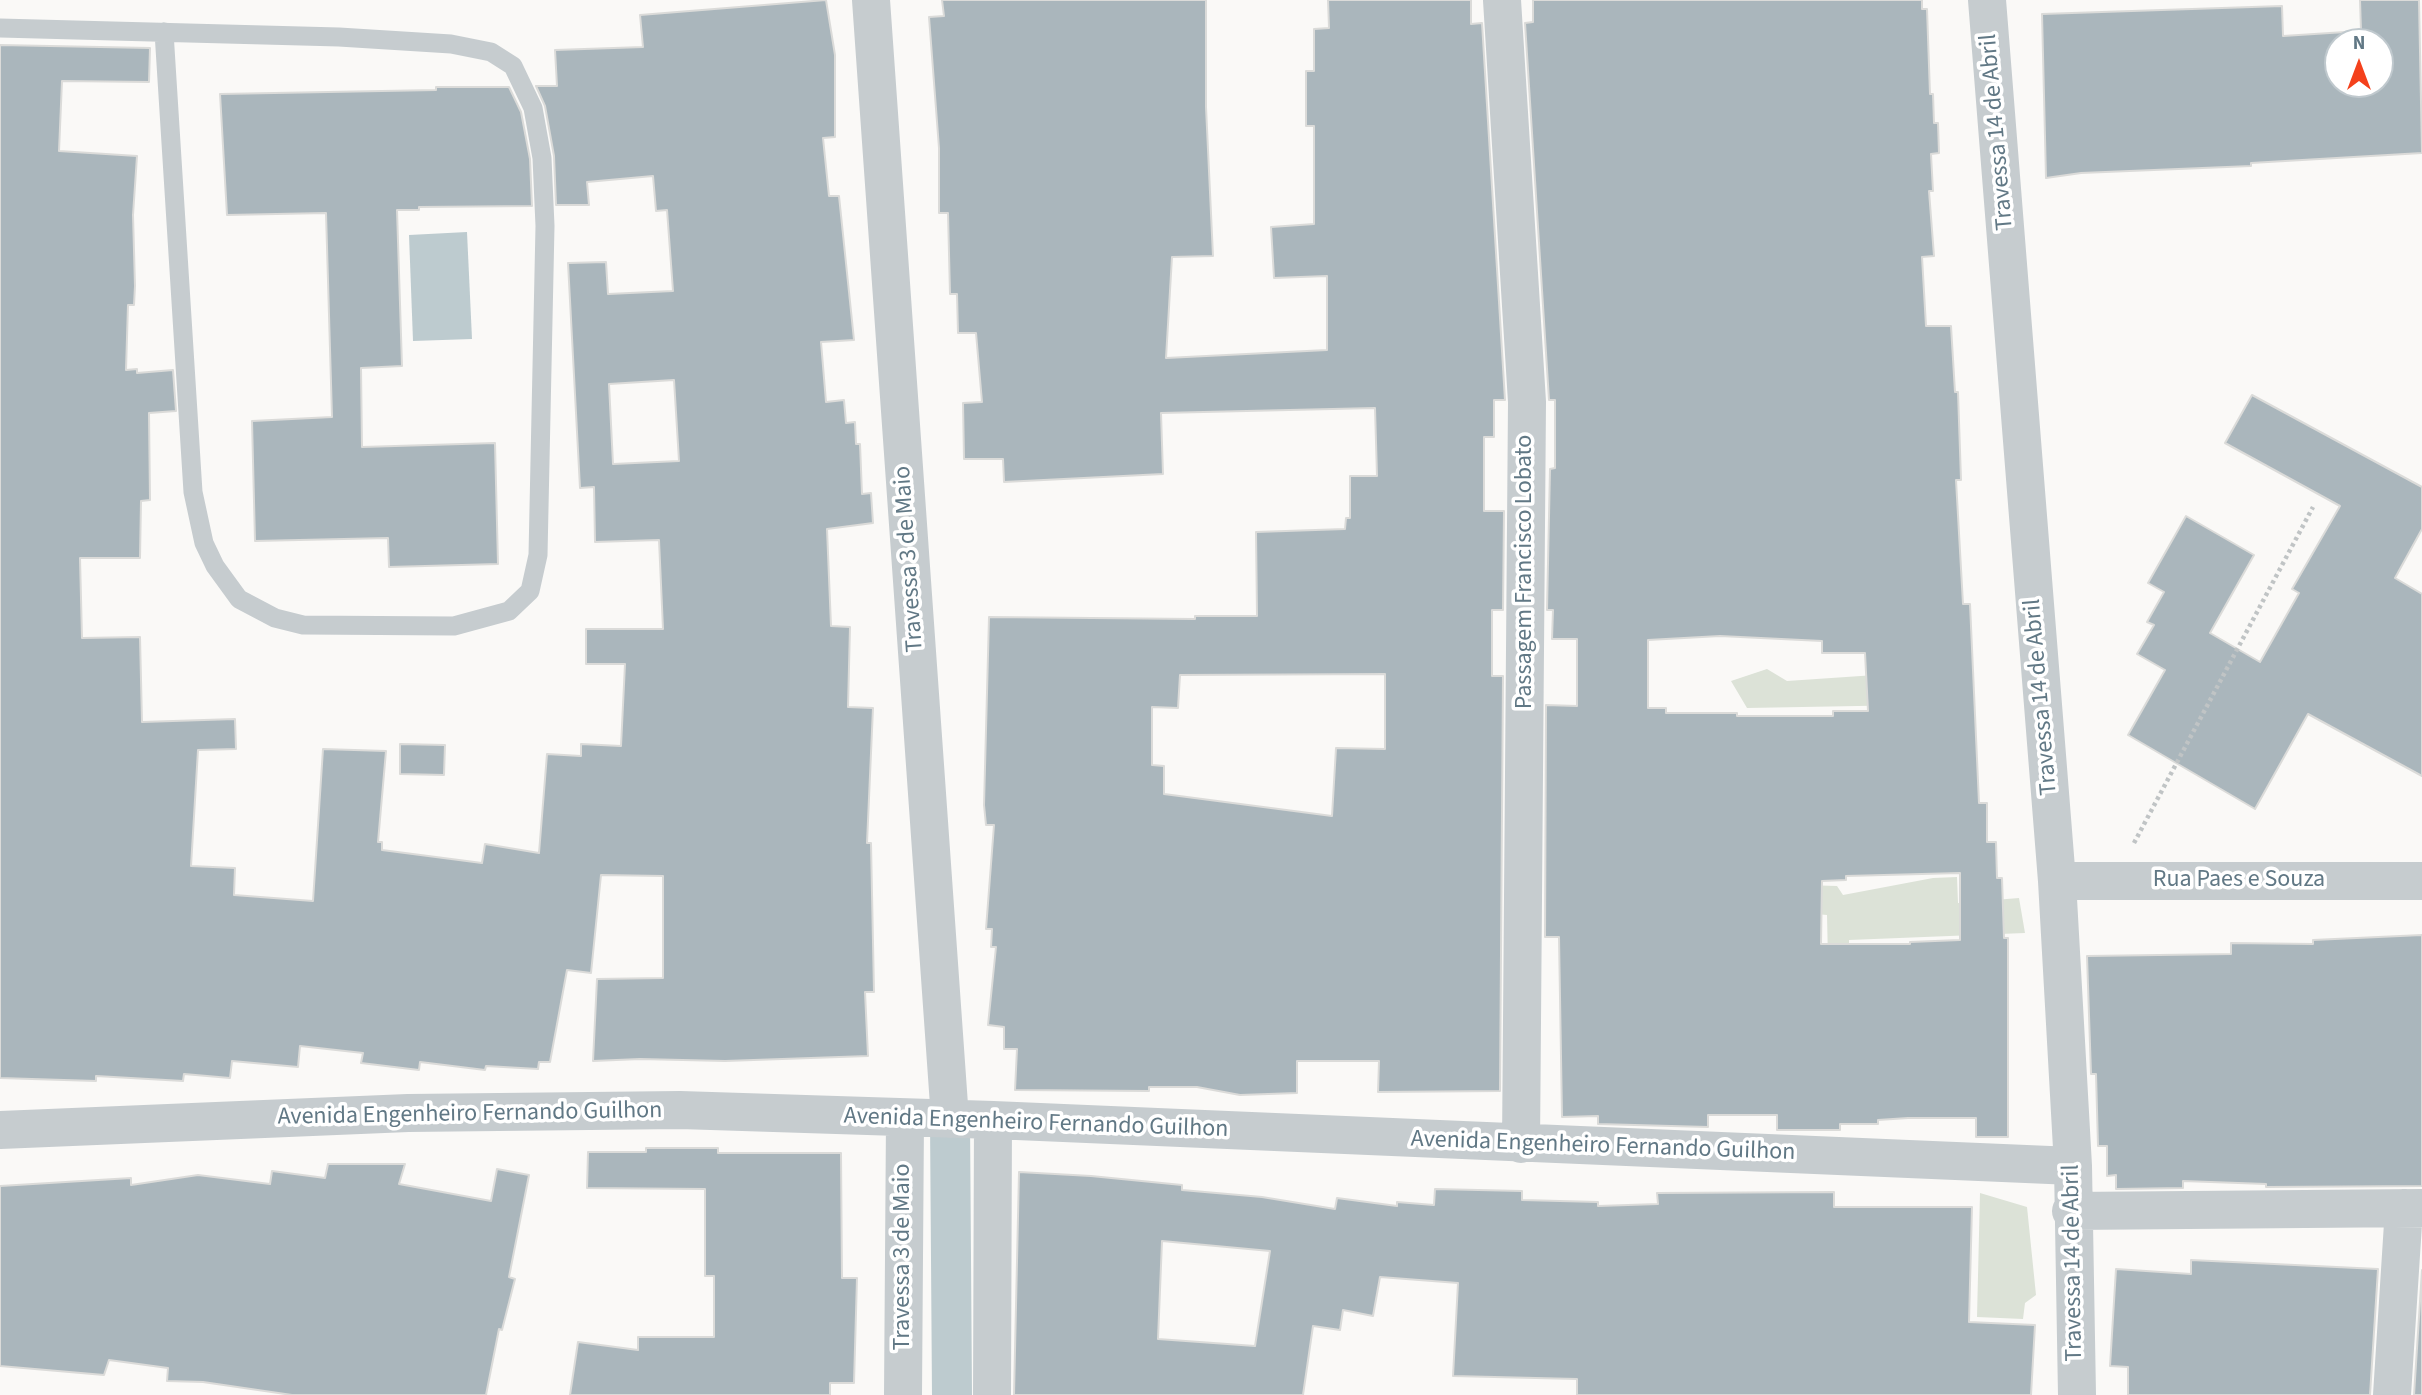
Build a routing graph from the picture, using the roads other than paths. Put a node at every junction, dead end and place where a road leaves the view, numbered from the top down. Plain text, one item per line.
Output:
1 (871, 0) edge
2 (1502, 0) edge
3 (1987, 0) edge
4 (0, 28) edge
5 (164, 32) junction
6 (2057, 881) junction
7 (2422, 881) edge
8 (905, 1119) junction
9 (950, 1119) junction
10 (993, 1119) junction
11 (0, 1130) edge
12 (1521, 1144) junction
13 (2073, 1166) junction
14 (2413, 1208) edge
15 (2071, 1211) junction
16 (903, 1395) edge
17 (992, 1395) edge
18 (2077, 1395) edge
19 (2392, 1395) edge

1 - 9 street, Travessa 3 de Maio
2 - 12 street, Passagem Francisco Lobato
3 - 6 street, Travessa 14 de Abril
4 - 5 lane
5 - 5 lane
6 - 7 street, Rua Paes e Souza
6 - 13 street, Travessa 14 de Abril
8 - 9 street, Avenida Engenheiro Fernando Guilhon
8 - 11 street, Avenida Engenheiro Fernando Guilhon
8 - 16 street, Travessa 3 de Maio
9 - 10 street, Avenida Engenheiro Fernando Guilhon
10 - 12 street, Avenida Engenheiro Fernando Guilhon
10 - 17 street
12 - 13 street, Avenida Engenheiro Fernando Guilhon
13 - 15 street, Travessa 14 de Abril
14 - 15 street
14 - 19 street
15 - 18 street, Travessa 14 de Abril

